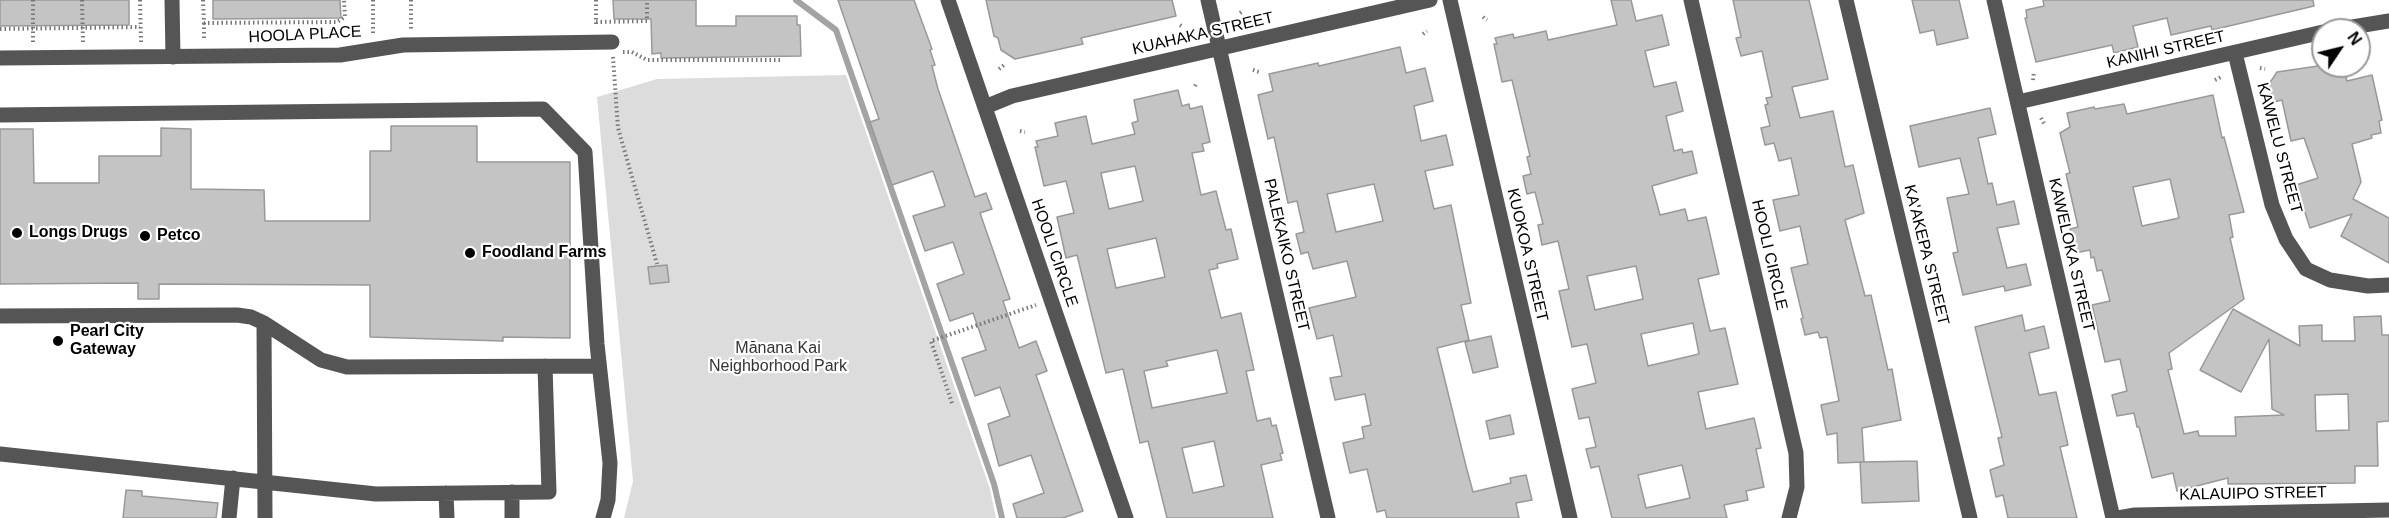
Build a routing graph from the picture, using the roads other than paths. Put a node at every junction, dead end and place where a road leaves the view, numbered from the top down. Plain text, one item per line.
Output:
1 (172, 0) edge
2 (948, 0) edge
3 (1208, 0) edge
4 (1430, 0) edge
5 (1450, 0) edge
6 (1692, 0) edge
7 (1846, 0) edge
8 (1994, 0) edge
9 (2389, 21) edge
10 (2371, 24) edge
11 (2311, 35) edge
12 (612, 42) dead end
13 (1220, 49) junction
14 (2235, 52) junction
15 (173, 57) junction
16 (0, 58) edge
17 (2018, 102) junction
18 (985, 107) junction
19 (0, 115) edge
20 (2389, 285) edge
21 (0, 316) edge
22 (264, 323) junction
23 (545, 366) junction
24 (599, 366) junction
25 (0, 454) edge
26 (233, 478) junction
27 (266, 482) junction
28 (512, 492) junction
29 (446, 493) junction
30 (2389, 510) edge
31 (229, 518) edge
32 (265, 518) edge
33 (447, 518) edge
34 (512, 518) edge
35 (603, 518) edge
36 (1126, 518) edge
37 (1328, 518) edge
38 (1570, 518) edge
39 (1789, 518) edge
40 (1970, 518) edge
41 (2113, 518) edge
42 (2118, 518) edge

1 - 15 street
2 - 18 street, HOOLI CIRCLE
3 - 13 street, PALEKAIKO STREET
4 - 13 street, KUAHAKA STREET
5 - 38 street, KUOKOA STREET
6 - 39 street, HOOLI CIRCLE
7 - 40 street, KA'AKEPA STREET
8 - 17 street, KAWELOKA STREET
9 - 10 street
11 - 14 street, KANIHI STREET
12 - 15 street, HOOLA PLACE
13 - 18 street, KUAHAKA STREET
13 - 37 street, PALEKAIKO STREET
14 - 17 street, KANIHI STREET
14 - 20 street, KAWELU STREET
15 - 16 street, HOOLA PLACE
17 - 41 street, KAWELOKA STREET
18 - 36 street, HOOLI CIRCLE
19 - 24 street
21 - 22 street
22 - 23 street
22 - 27 street
23 - 24 street
23 - 28 street
24 - 35 street
25 - 26 street
26 - 27 street
26 - 31 street
27 - 29 street
27 - 32 street
28 - 29 street
28 - 34 street
29 - 33 street
30 - 42 street, KALAUIPO STREET

